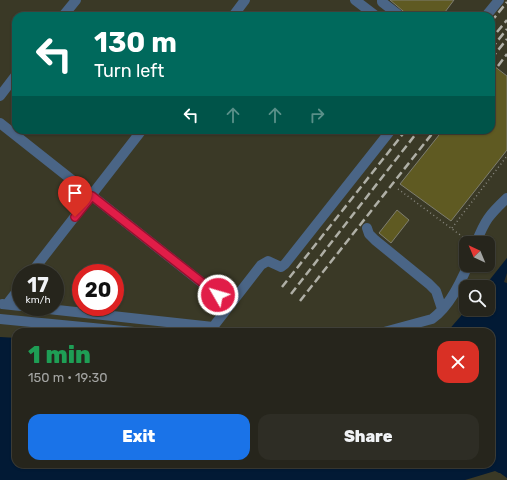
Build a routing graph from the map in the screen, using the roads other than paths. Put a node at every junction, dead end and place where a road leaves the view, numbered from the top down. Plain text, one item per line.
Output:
1 (76, 0) edge
2 (245, 0) edge
3 (382, 0) edge
4 (499, 0) edge
5 (360, 1) edge
6 (66, 12) edge
7 (236, 12) edge
8 (372, 12) edge
9 (395, 12) edge
10 (489, 12) edge
11 (12, 80) edge
12 (0, 96) edge
13 (0, 123) edge
14 (12, 133) edge
15 (14, 134) edge
16 (139, 134) edge
17 (388, 134) edge
18 (92, 196) junction
19 (507, 198) edge
20 (367, 228) dead end
21 (479, 236) edge
22 (38, 264) edge
23 (465, 272) edge
24 (12, 295) edge
25 (3, 304) edge
26 (230, 305) junction
27 (442, 309) junction
28 (64, 311) edge
29 (0, 319) edge
30 (93, 328) edge
31 (399, 328) edge

1 - 6 lane
2 - 7 lane
3 - 9 lane
4 - 10 lane
5 - 8 lane
11 - 12 lane
13 - 14 lane
15 - 18 lane
16 - 18 lane
17 - 26 lane
18 - 22 lane
18 - 26 lane
19 - 21 lane
20 - 27 lane
23 - 27 lane
24 - 25 lane
26 - 28 lane
27 - 31 lane
29 - 30 lane

